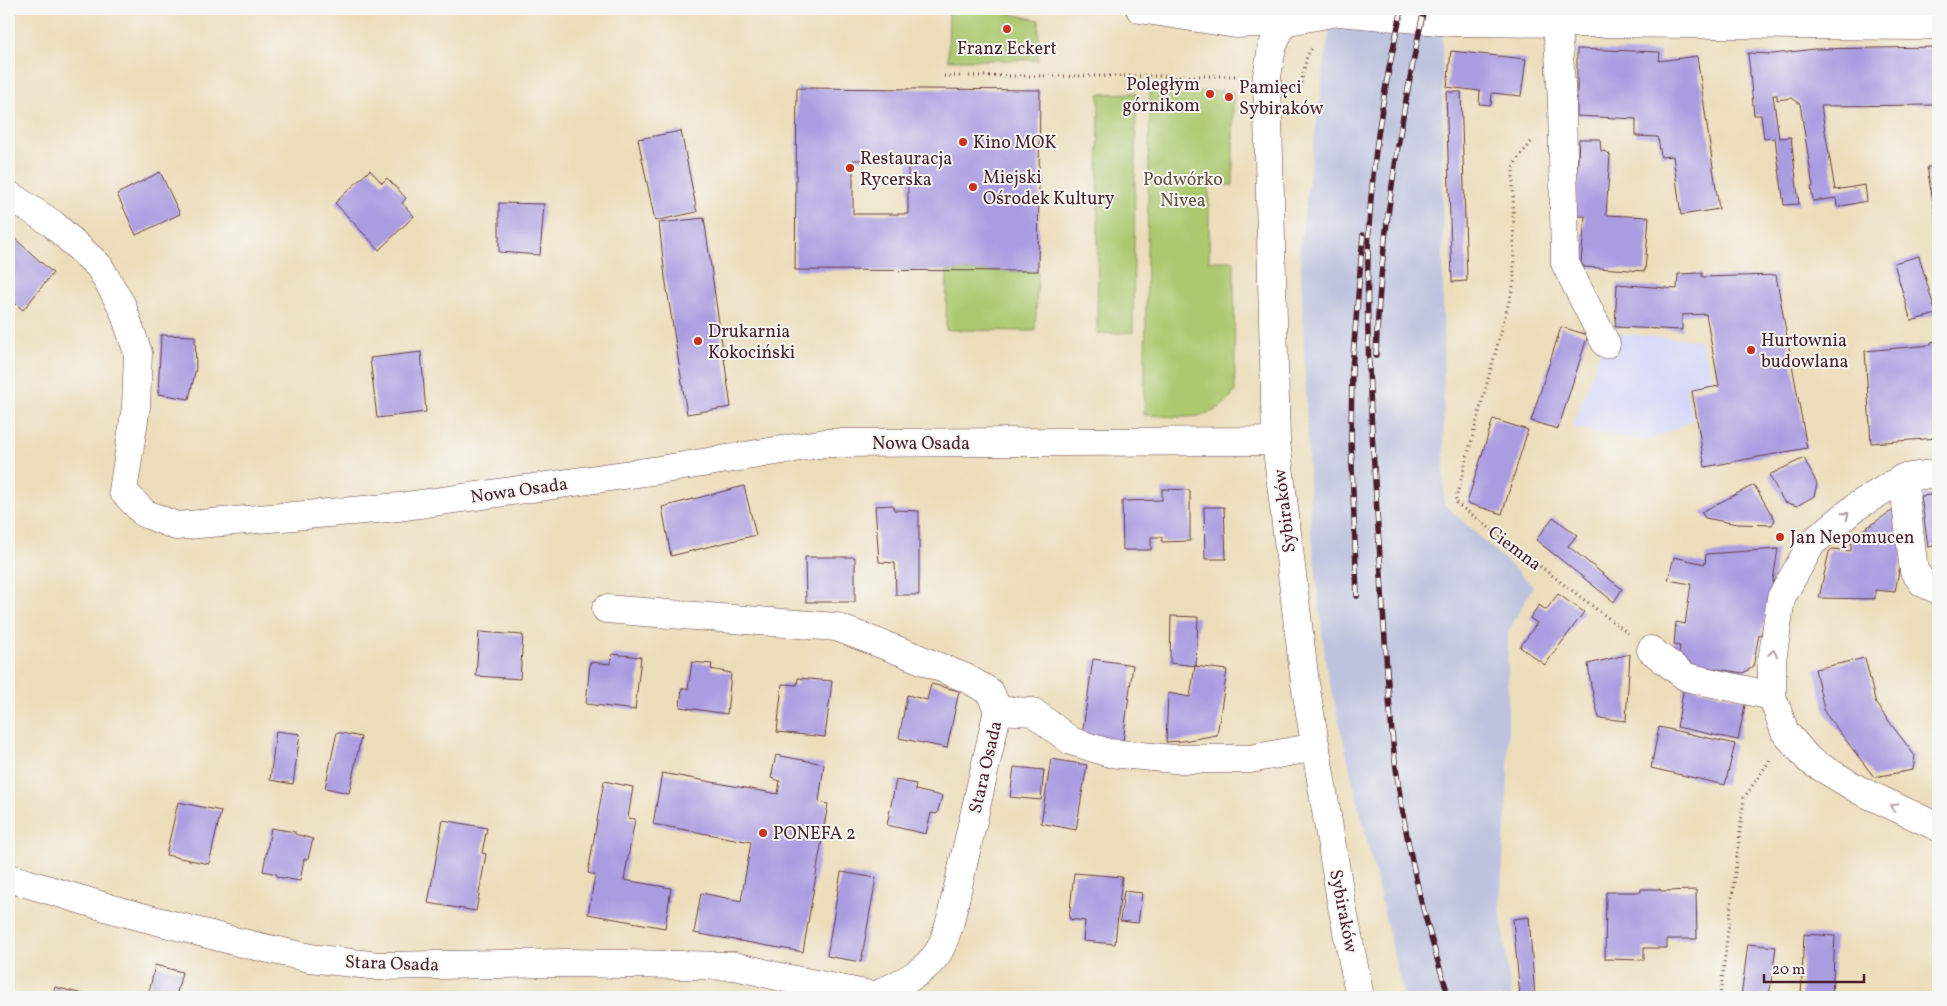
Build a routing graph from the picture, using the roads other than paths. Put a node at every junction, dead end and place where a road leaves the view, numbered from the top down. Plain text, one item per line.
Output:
1 (1140, 9) edge
2 (1172, 11) edge
3 (1285, 15) edge
4 (1517, 16) edge
5 (1557, 22) junction
6 (1938, 24) edge
7 (9, 195) edge
8 (1606, 344) dead end
9 (1276, 441) junction
10 (1938, 473) edge
11 (1903, 478) junction
12 (1938, 590) edge
13 (606, 609) dead end
14 (1651, 650) road end
15 (1772, 696) junction
16 (998, 710) junction
17 (1316, 747) junction
18 (1938, 827) edge
19 (9, 878) edge
20 (785, 988) edge
21 (874, 997) edge
22 (1360, 997) edge

1 - 2 street
2 - 3 street
3 - 4 street
3 - 9 street, Sybiraków
4 - 5 street
5 - 6 street
5 - 8 street
7 - 9 street, Nowa Osada
9 - 17 street, Sybiraków
10 - 11 street
11 - 12 street
15 -> 11 street
13 - 16 street
14 - 15 street
18 -> 15 street
16 - 17 street, Stara Osada
16 - 21 street, Stara Osada
17 - 22 street, Sybiraków
19 - 20 street, Stara Osada
20 - 21 street, Stara Osada

